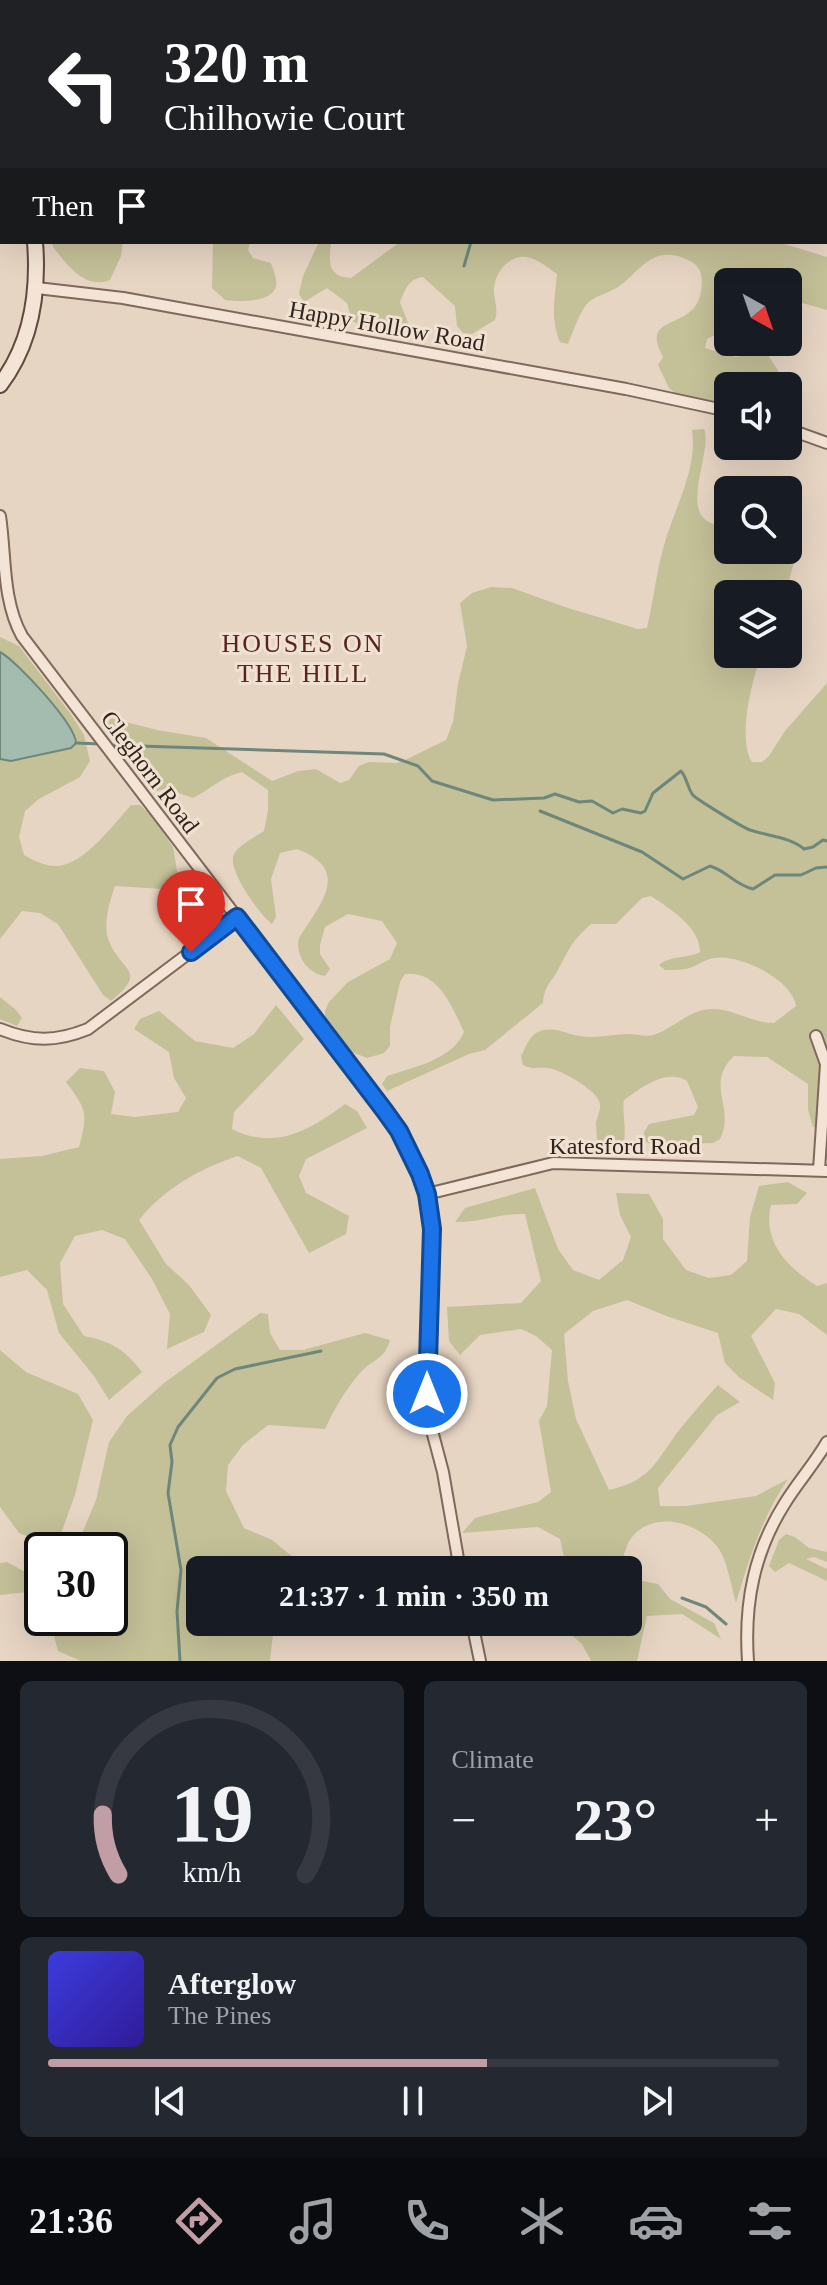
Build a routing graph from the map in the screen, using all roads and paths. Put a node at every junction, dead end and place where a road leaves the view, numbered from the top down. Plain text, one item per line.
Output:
1 (35, 244) edge
2 (37, 288) junction
3 (0, 385) edge
4 (714, 408) edge
5 (802, 434) edge
6 (827, 443) edge
7 (0, 516) edge
8 (237, 917) junction
9 (0, 1029) edge
10 (816, 1036) dead end
11 (823, 1170) edge
12 (427, 1194) junction
13 (827, 1442) edge
14 (458, 1556) edge
15 (475, 1636) edge
16 (480, 1661) edge
17 (748, 1661) edge

1 - 2 main road
2 - 3 main road
2 - 4 street, Happy Hollow Road
5 - 6 street
7 - 8 street, Cleghorn Road
8 - 9 street
8 - 12 street, Cleghorn Road
10 - 11 street
11 - 12 street, Katesford Road
12 - 14 street, Cleghorn Road
13 - 17 street
15 - 16 street

